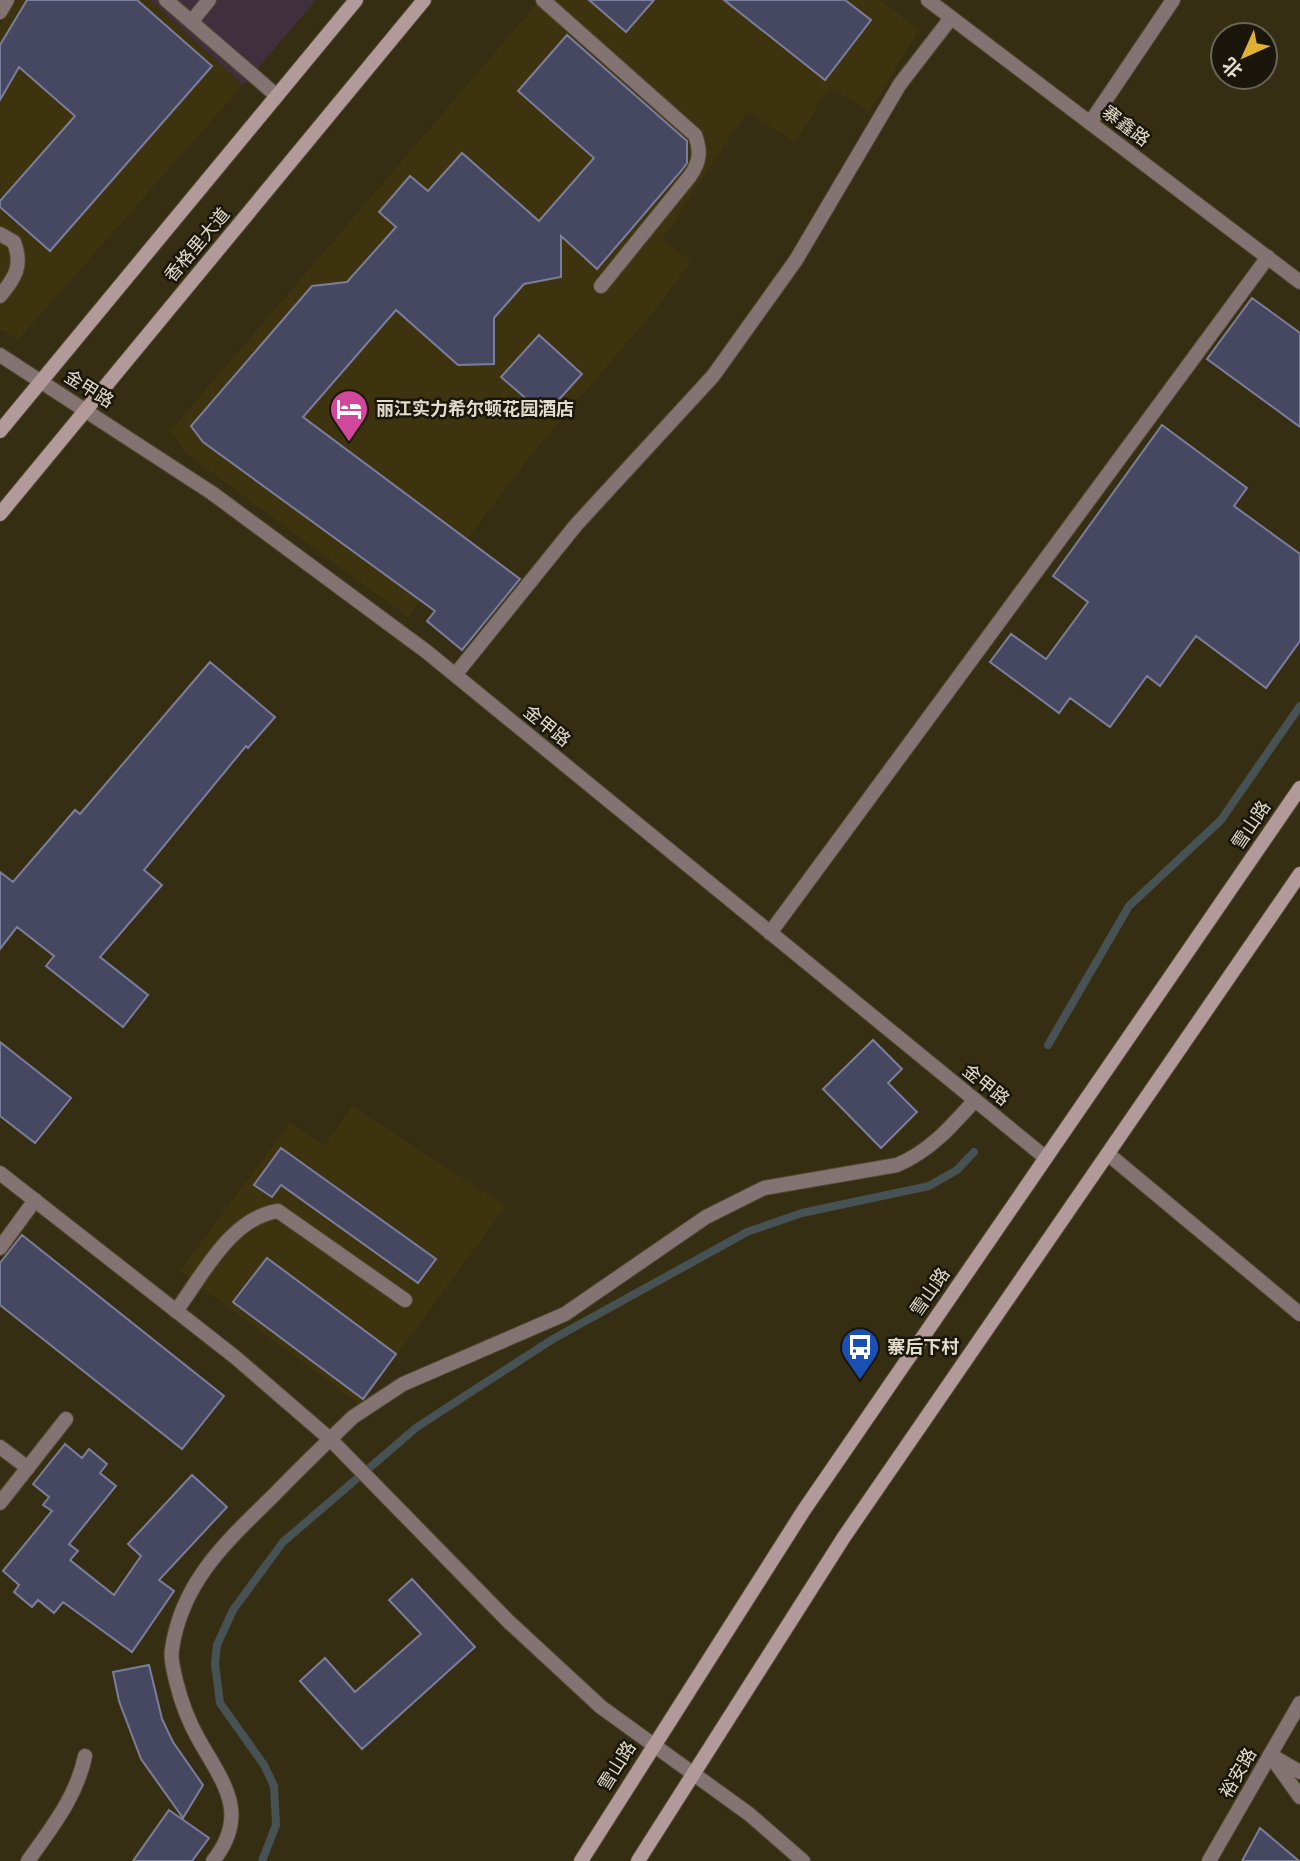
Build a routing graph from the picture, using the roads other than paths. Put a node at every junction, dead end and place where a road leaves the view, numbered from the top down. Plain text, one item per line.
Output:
1 (7, 0) edge
2 (166, 0) edge
3 (209, 0) edge
4 (356, 0) edge
5 (424, 0) edge
6 (543, 0) edge
7 (928, 0) edge
8 (1173, 0) edge
9 (0, 12) edge
10 (951, 18) junction
11 (191, 22) junction
12 (277, 96) junction
13 (1090, 123) junction
14 (0, 234) edge
15 (1268, 257) junction
16 (1300, 282) edge
17 (601, 286) dead end
18 (0, 296) edge
19 (0, 355) edge
20 (41, 381) junction
21 (86, 410) junction
22 (0, 431) edge
23 (0, 514) edge
24 (455, 675) junction
25 (1300, 788) edge
26 (1300, 874) edge
27 (770, 933) junction
28 (975, 1100) junction
29 (1108, 1153) junction
30 (1046, 1158) junction
31 (0, 1173) edge
32 (35, 1200) junction
33 (0, 1248) edge
34 (405, 1300) dead end
35 (176, 1311) junction
36 (1300, 1314) edge
37 (66, 1419) dead end
38 (330, 1439) junction
39 (0, 1447) edge
40 (27, 1468) junction
41 (0, 1503) edge
42 (1300, 1703) edge
43 (653, 1744) junction
44 (85, 1755) dead end
45 (1270, 1755) junction
46 (1300, 1772) edge
47 (692, 1773) junction
48 (1300, 1797) edge
49 (28, 1861) edge
50 (213, 1861) edge
51 (581, 1861) edge
52 (638, 1861) edge
53 (803, 1861) edge
54 (1209, 1861) edge

1 - 9 street
2 - 11 street
3 - 11 street
4 - 12 main road, 香格里大道
5 - 21 main road, 香格里大道
6 - 17 street
7 - 10 street, 寨鑫路
8 - 13 street
10 - 13 street, 寨鑫路
10 - 24 street
11 - 12 street
12 - 20 main road, 香格里大道
13 - 15 street, 寨鑫路
14 - 18 street
15 - 16 street, 寨鑫路
15 - 27 street
19 - 20 street, 金甲路
20 - 21 street, 金甲路
20 - 22 main road, 香格里大道
21 - 23 main road, 香格里大道
21 - 24 street, 金甲路
24 - 27 street, 金甲路
25 - 30 main road, 雪山路
26 - 29 main road
27 - 28 street, 金甲路
28 - 30 street, 金甲路
28 - 38 street
29 - 36 street
29 - 47 main road
30 - 43 main road, 雪山路
31 - 32 street
32 - 33 street
32 - 35 street
34 - 35 street
35 - 38 street
37 - 40 street
38 - 43 street
38 - 50 street
39 - 40 street
40 - 41 street
42 - 45 street, 裕安路
43 - 47 street
43 - 51 main road, 雪山路
44 - 49 street
45 - 46 street
45 - 48 street
45 - 54 street, 裕安路
47 - 52 main road
47 - 53 street

